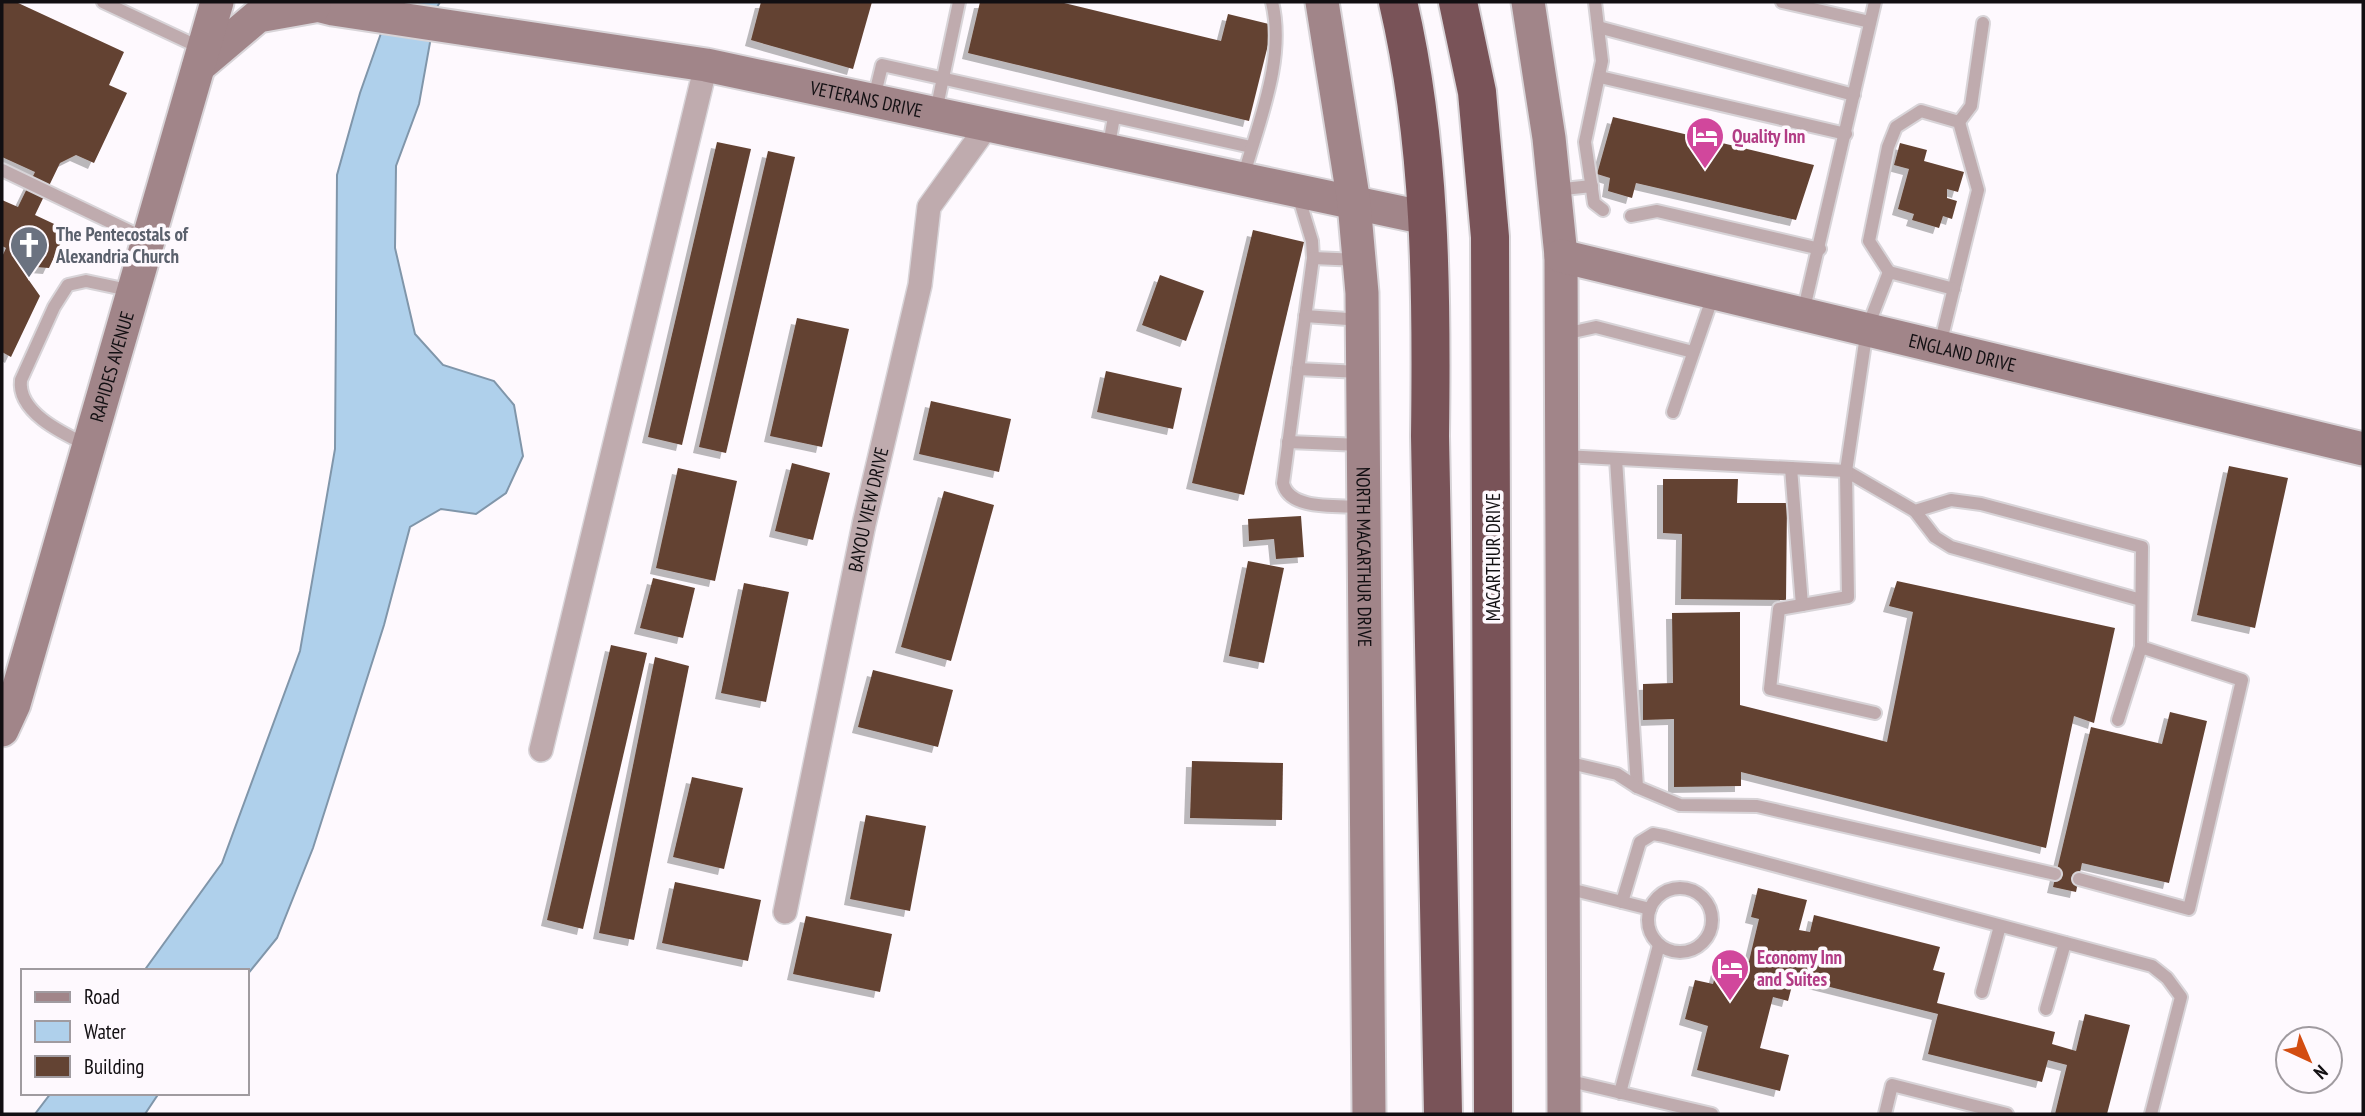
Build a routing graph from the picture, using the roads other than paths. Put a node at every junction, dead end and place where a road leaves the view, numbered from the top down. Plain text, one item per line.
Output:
1 (103, 2) edge
2 (217, 2) edge
3 (959, 2) edge
4 (1272, 2) edge
5 (1322, 2) edge
6 (1398, 2) edge
7 (1458, 2) edge
8 (1528, 2) edge
9 (1595, 2) edge
10 (1782, 2) edge
11 (1875, 2) edge
12 (315, 5) edge
13 (1870, 22) junction
14 (1983, 23) dead end
15 (1598, 27) junction
16 (202, 58) junction
17 (706, 65) junction
18 (1600, 77) junction
19 (943, 78) junction
20 (1854, 95) junction
21 (873, 101) junction
22 (936, 114) junction
23 (1114, 117) junction
24 (1959, 122) junction
25 (988, 125) junction
26 (1846, 134) junction
27 (1251, 147) junction
28 (1108, 150) junction
29 (2, 170) edge
30 (1243, 179) junction
31 (1592, 186) junction
32 (1554, 190) junction
33 (1296, 191) junction
34 (1354, 203) junction
35 (1602, 210) dead end
36 (1631, 216) dead end
37 (1426, 218) junction
38 (1490, 237) junction
39 (149, 240) junction
40 (1819, 249) junction
41 (1561, 256) junction
42 (1313, 258) junction
43 (1359, 260) junction
44 (1889, 272) junction
45 (1954, 289) junction
46 (134, 291) junction
47 (1714, 292) junction
48 (1803, 313) junction
49 (1305, 316) junction
50 (1362, 320) junction
51 (1867, 329) junction
52 (1560, 335) junction
53 (1940, 346) junction
54 (1693, 352) junction
55 (1298, 369) junction
56 (1364, 372) junction
57 (1673, 412) dead end
58 (1288, 442) junction
59 (1364, 445) junction
60 (89, 446) junction
61 (2363, 449) edge
62 (1560, 456) junction
63 (1616, 459) junction
64 (1791, 468) junction
65 (1846, 471) junction
66 (1365, 508) junction
67 (1915, 511) junction
68 (2141, 600) junction
69 (1802, 605) junction
70 (2141, 647) junction
71 (6, 710) edge
72 (1875, 713) dead end
73 (2119, 720) dead end
74 (541, 750) dead end
75 (1561, 761) junction
76 (1637, 788) junction
77 (2055, 874) dead end
78 (2079, 879) dead end
79 (1562, 887) junction
80 (1622, 902) junction
81 (1650, 909) junction
82 (785, 912) dead end
83 (2000, 926) junction
84 (2065, 943) junction
85 (1659, 945) junction
86 (1982, 992) dead end
87 (2046, 1009) dead end
88 (1493, 1021) junction
89 (1564, 1080) junction
90 (1620, 1093) junction
91 (1369, 1114) edge
92 (1443, 1114) edge
93 (1493, 1114) edge
94 (1508, 1114) edge
95 (1564, 1114) edge
96 (1712, 1114) edge
97 (1885, 1114) edge
98 (2007, 1114) edge
99 (2151, 1114) edge

1 - 16 lane
2 - 16 street, RAPIDES AVENUE
3 - 19 lane
4 - 27 lane
5 - 34 street, NORTH MACARTHUR DRIVE
6 - 37 highway
7 - 38 highway, MACARTHUR DRIVE
8 - 32 street
9 - 15 lane
10 - 13 lane
11 - 13 lane
12 - 16 street, VETERANS DRIVE
12 - 17 street, VETERANS DRIVE
13 - 20 lane
14 - 24 lane
15 - 18 lane
15 - 20 lane
16 - 39 street, RAPIDES AVENUE
17 - 21 street, VETERANS DRIVE
17 - 74 street
18 - 26 lane
18 - 31 lane
19 - 21 lane
19 - 22 lane
19 - 23 lane
20 - 26 lane
21 - 22 street, VETERANS DRIVE
22 - 25 street, VETERANS DRIVE
23 - 27 lane
23 - 28 lane
24 - 44 lane
24 - 45 lane
25 - 28 street, VETERANS DRIVE
25 - 82 street, BAYOU VIEW DRIVE
26 - 40 lane
27 - 30 lane
28 - 30 street, VETERANS DRIVE
29 - 39 lane
30 - 33 street, VETERANS DRIVE
31 - 32 lane
31 - 35 lane
32 - 41 street
33 - 34 street, VETERANS DRIVE
33 - 42 lane
34 - 37 street, VETERANS DRIVE
34 - 43 street, NORTH MACARTHUR DRIVE
36 - 40 lane
37 - 38 highway
37 - 92 highway
38 - 88 highway, MACARTHUR DRIVE
39 - 46 street, RAPIDES AVENUE
40 - 48 lane
41 - 47 street, ENGLAND DRIVE
41 - 52 street
42 - 43 lane
42 - 49 lane
43 - 50 street, NORTH MACARTHUR DRIVE
44 - 45 lane
44 - 51 lane
45 - 53 lane
46 - 60 street, RAPIDES AVENUE
46 - 60 lane
47 - 48 street, ENGLAND DRIVE
47 - 54 lane
48 - 51 street, ENGLAND DRIVE
49 - 50 lane
49 - 55 lane
50 - 56 street, NORTH MACARTHUR DRIVE
51 - 53 street, ENGLAND DRIVE
51 - 65 lane
52 - 54 lane
52 - 62 street
53 - 61 street, ENGLAND DRIVE
54 - 57 lane
55 - 56 lane
55 - 58 lane
56 - 59 street, NORTH MACARTHUR DRIVE
58 - 59 lane
58 - 66 lane
59 - 66 street, NORTH MACARTHUR DRIVE
60 - 71 street, RAPIDES AVENUE
62 - 63 lane
62 - 75 street
63 - 64 lane
63 - 76 lane
64 - 65 lane
64 - 69 lane
65 - 67 lane
65 - 69 lane
66 - 91 street, NORTH MACARTHUR DRIVE
67 - 68 lane
67 - 68 lane
68 - 70 lane
69 - 72 lane
70 - 73 lane
70 - 78 lane
75 - 76 lane
75 - 79 street
76 - 77 lane
79 - 80 lane
79 - 89 street
80 - 81 lane
80 - 83 lane
81 - 85 lane
81 - 85 lane
83 - 84 lane
83 - 86 lane
84 - 87 lane
84 - 99 lane
85 - 90 lane
88 - 93 highway, MACARTHUR DRIVE
88 - 94 highway
89 - 90 lane
89 - 95 street
90 - 96 lane
97 - 98 lane

